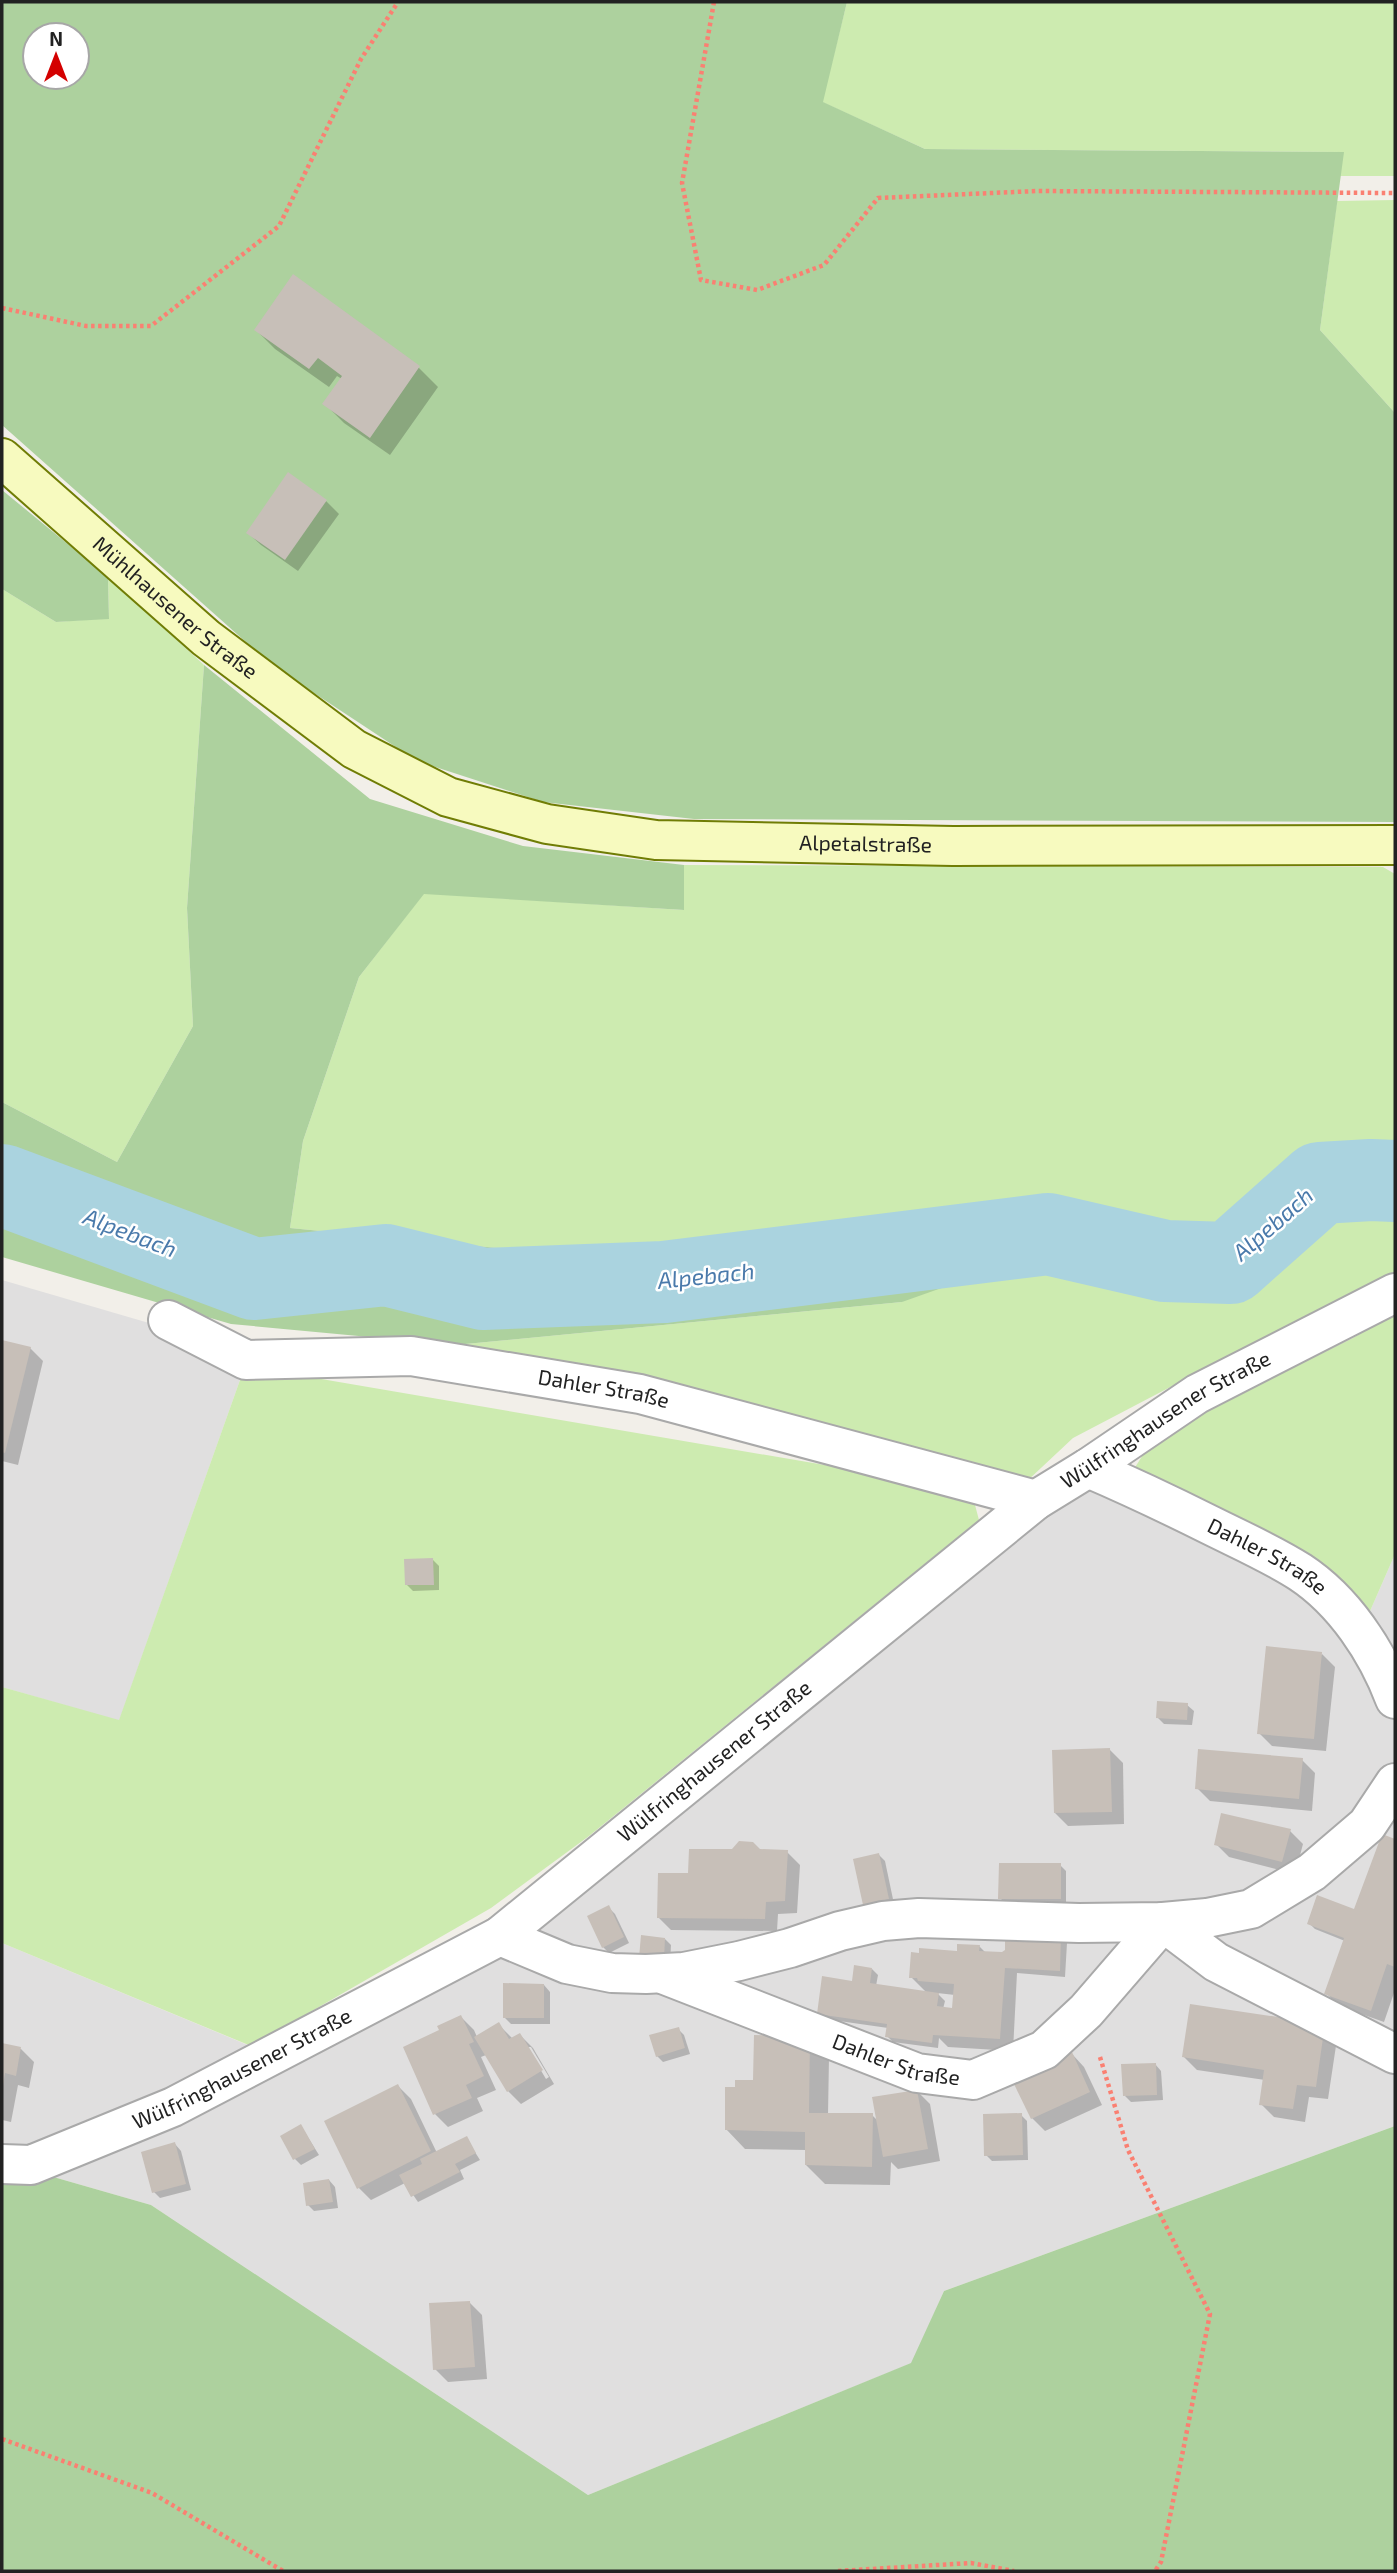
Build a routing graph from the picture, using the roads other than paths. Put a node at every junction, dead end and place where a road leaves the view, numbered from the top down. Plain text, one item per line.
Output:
1 (2, 458) edge
2 (354, 749) joint
3 (1395, 845) edge
4 (1395, 1293) edge
5 (168, 1320) dead end
6 (1088, 1468) junction
7 (1036, 1500) junction
8 (1395, 1699) edge
9 (1395, 1783) edge
10 (1163, 1922) junction
11 (500, 1936) junction
12 (663, 1974) junction
13 (1395, 2054) edge
14 (2, 2164) edge

1 - 2 main road, Mühlhausener Straße
2 - 3 main road, Alpetalstraße
4 - 6 street, Wülfringhausener Straße
5 - 7 street, Dahler Straße
6 - 7 street, Wülfringhausener Straße
6 - 8 street, Dahler Straße
7 - 11 street, Wülfringhausener Straße
9 - 10 street, Dahler Straße
10 - 12 street, Dahler Straße
10 - 12 street, Dahler Straße
10 - 13 street
11 - 12 street, Dahler Straße
11 - 14 street, Wülfringhausener Straße

